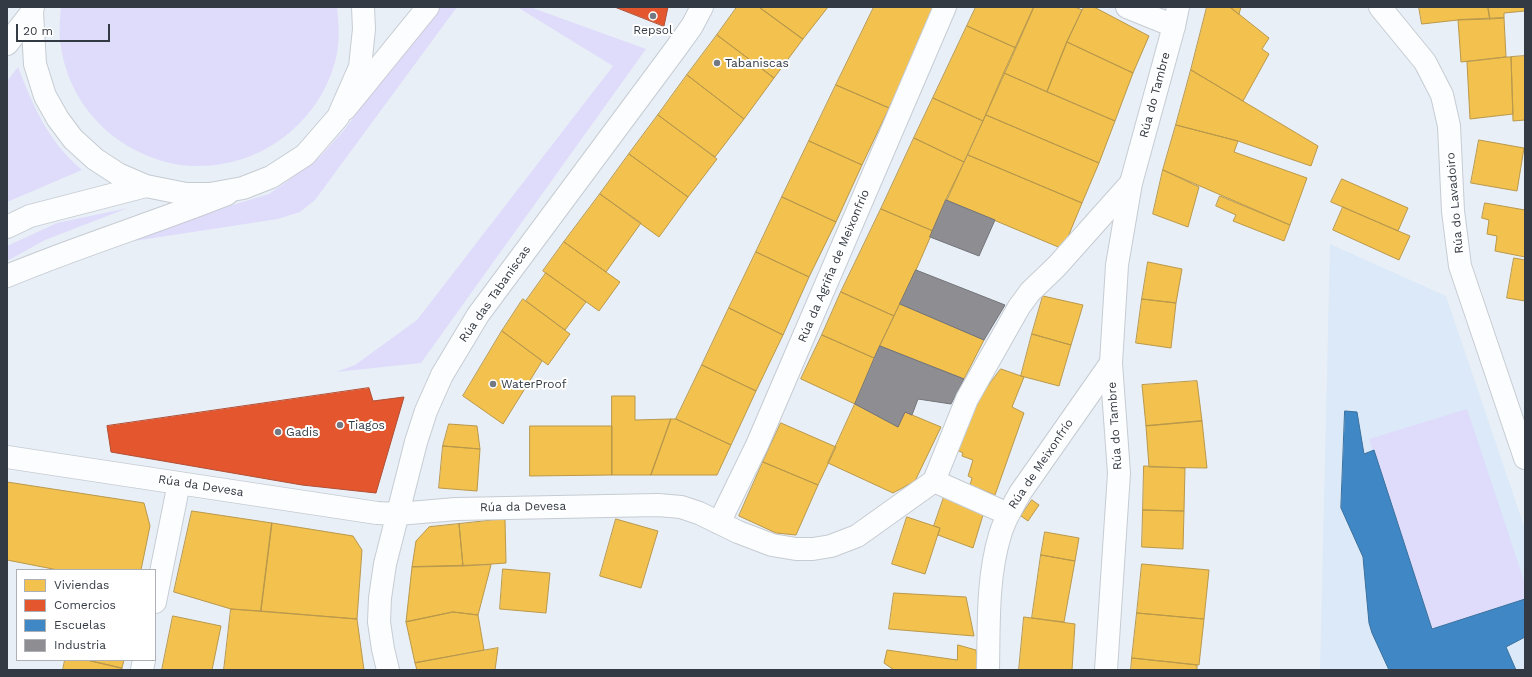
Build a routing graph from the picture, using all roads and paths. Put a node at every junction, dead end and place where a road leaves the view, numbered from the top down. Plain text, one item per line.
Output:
1 (363, 7) edge
2 (374, 7) edge
3 (428, 7) edge
4 (702, 7) edge
5 (945, 7) edge
6 (1127, 7) edge
7 (1380, 7) edge
8 (32, 10) edge
9 (1176, 17) edge
10 (364, 28) junction
11 (7, 44) edge
12 (338, 117) junction
13 (1131, 184) junction
14 (146, 186) junction
15 (243, 188) junction
16 (7, 227) edge
17 (7, 276) edge
18 (1111, 363) junction
19 (7, 457) edge
20 (1525, 458) edge
21 (934, 481) junction
22 (179, 483) junction
23 (398, 514) junction
24 (1008, 514) junction
25 (719, 523) junction
26 (156, 597) edge
27 (388, 670) edge
28 (988, 670) edge
29 (1106, 670) edge

1 - 10 street
2 - 10 street
3 - 12 street
4 - 23 street, Rúa das Tabaniscas
5 - 25 street, Rúa da Agriña de Meixonfrío
6 - 9 street
7 - 20 street, Rúa do Lavadoiro
8 - 11 street
8 - 14 street
9 - 13 street, Rúa do Tambre
10 - 12 street
12 - 15 street
13 - 18 street, Rúa do Tambre
13 - 21 street, Rúa do Tambre
14 - 15 street
14 - 16 street
15 - 17 street
18 - 24 street, Rúa de Meixonfrío
18 - 29 street, Rúa do Tambre
19 - 22 street, Rúa da Devesa
21 - 24 street
21 - 25 street, Rúa da Devesa
22 - 23 street, Rúa da Devesa
22 - 26 street
23 - 25 street, Rúa da Devesa
23 - 27 street, Rúa das Tabaniscas
24 - 28 street, Rúa de Meixonfrío

